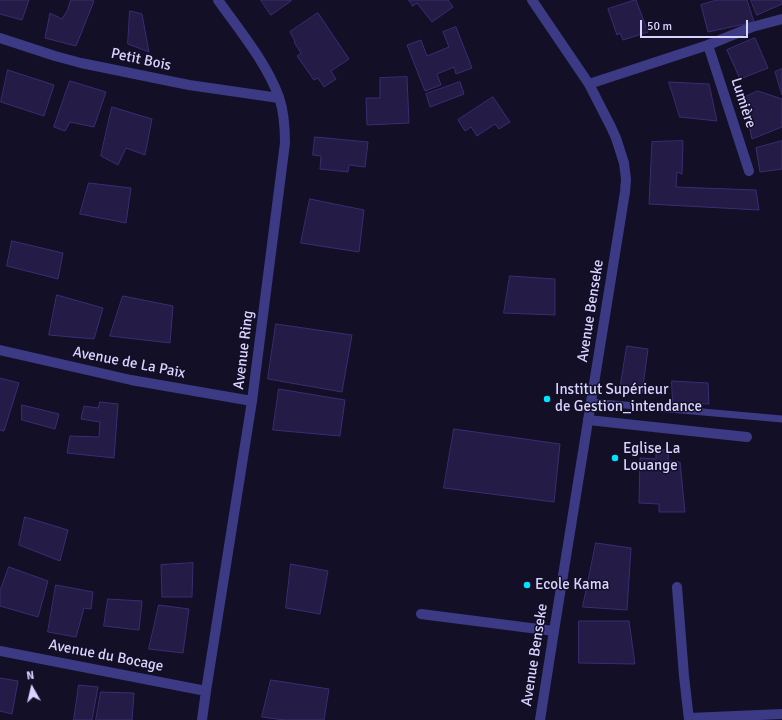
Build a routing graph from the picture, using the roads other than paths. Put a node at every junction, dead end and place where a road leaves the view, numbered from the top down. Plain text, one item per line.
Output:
1 (218, 0) edge
2 (532, 0) edge
3 (782, 19) edge
4 (0, 38) edge
5 (708, 45) junction
6 (589, 84) junction
7 (279, 98) junction
8 (749, 171) dead end
9 (0, 350) edge
10 (252, 401) junction
11 (591, 402) junction
12 (782, 419) edge
13 (588, 420) junction
14 (747, 437) dead end
15 (677, 587) dead end
16 (421, 614) dead end
17 (554, 631) junction
18 (0, 651) edge
19 (206, 691) junction
20 (782, 714) edge
21 (689, 719) edge
22 (202, 720) edge
23 (540, 720) edge

1 - 7 street, Avenue Ring
2 - 6 street, Avenue Benseke
3 - 5 street
4 - 7 street, Petit Bois
5 - 6 street
5 - 8 street, Lumière
6 - 11 street, Avenue Benseke
7 - 10 street, Avenue Ring
9 - 10 street, Avenue de La Paix
10 - 19 street, Avenue Ring
11 - 12 lane
11 - 13 street, Avenue Benseke
13 - 14 street
13 - 17 street, Avenue Benseke
15 - 21 street
16 - 17 street
17 - 23 street, Avenue Benseke
18 - 19 street, Avenue du Bocage
19 - 22 street, Avenue Ring
20 - 21 street

